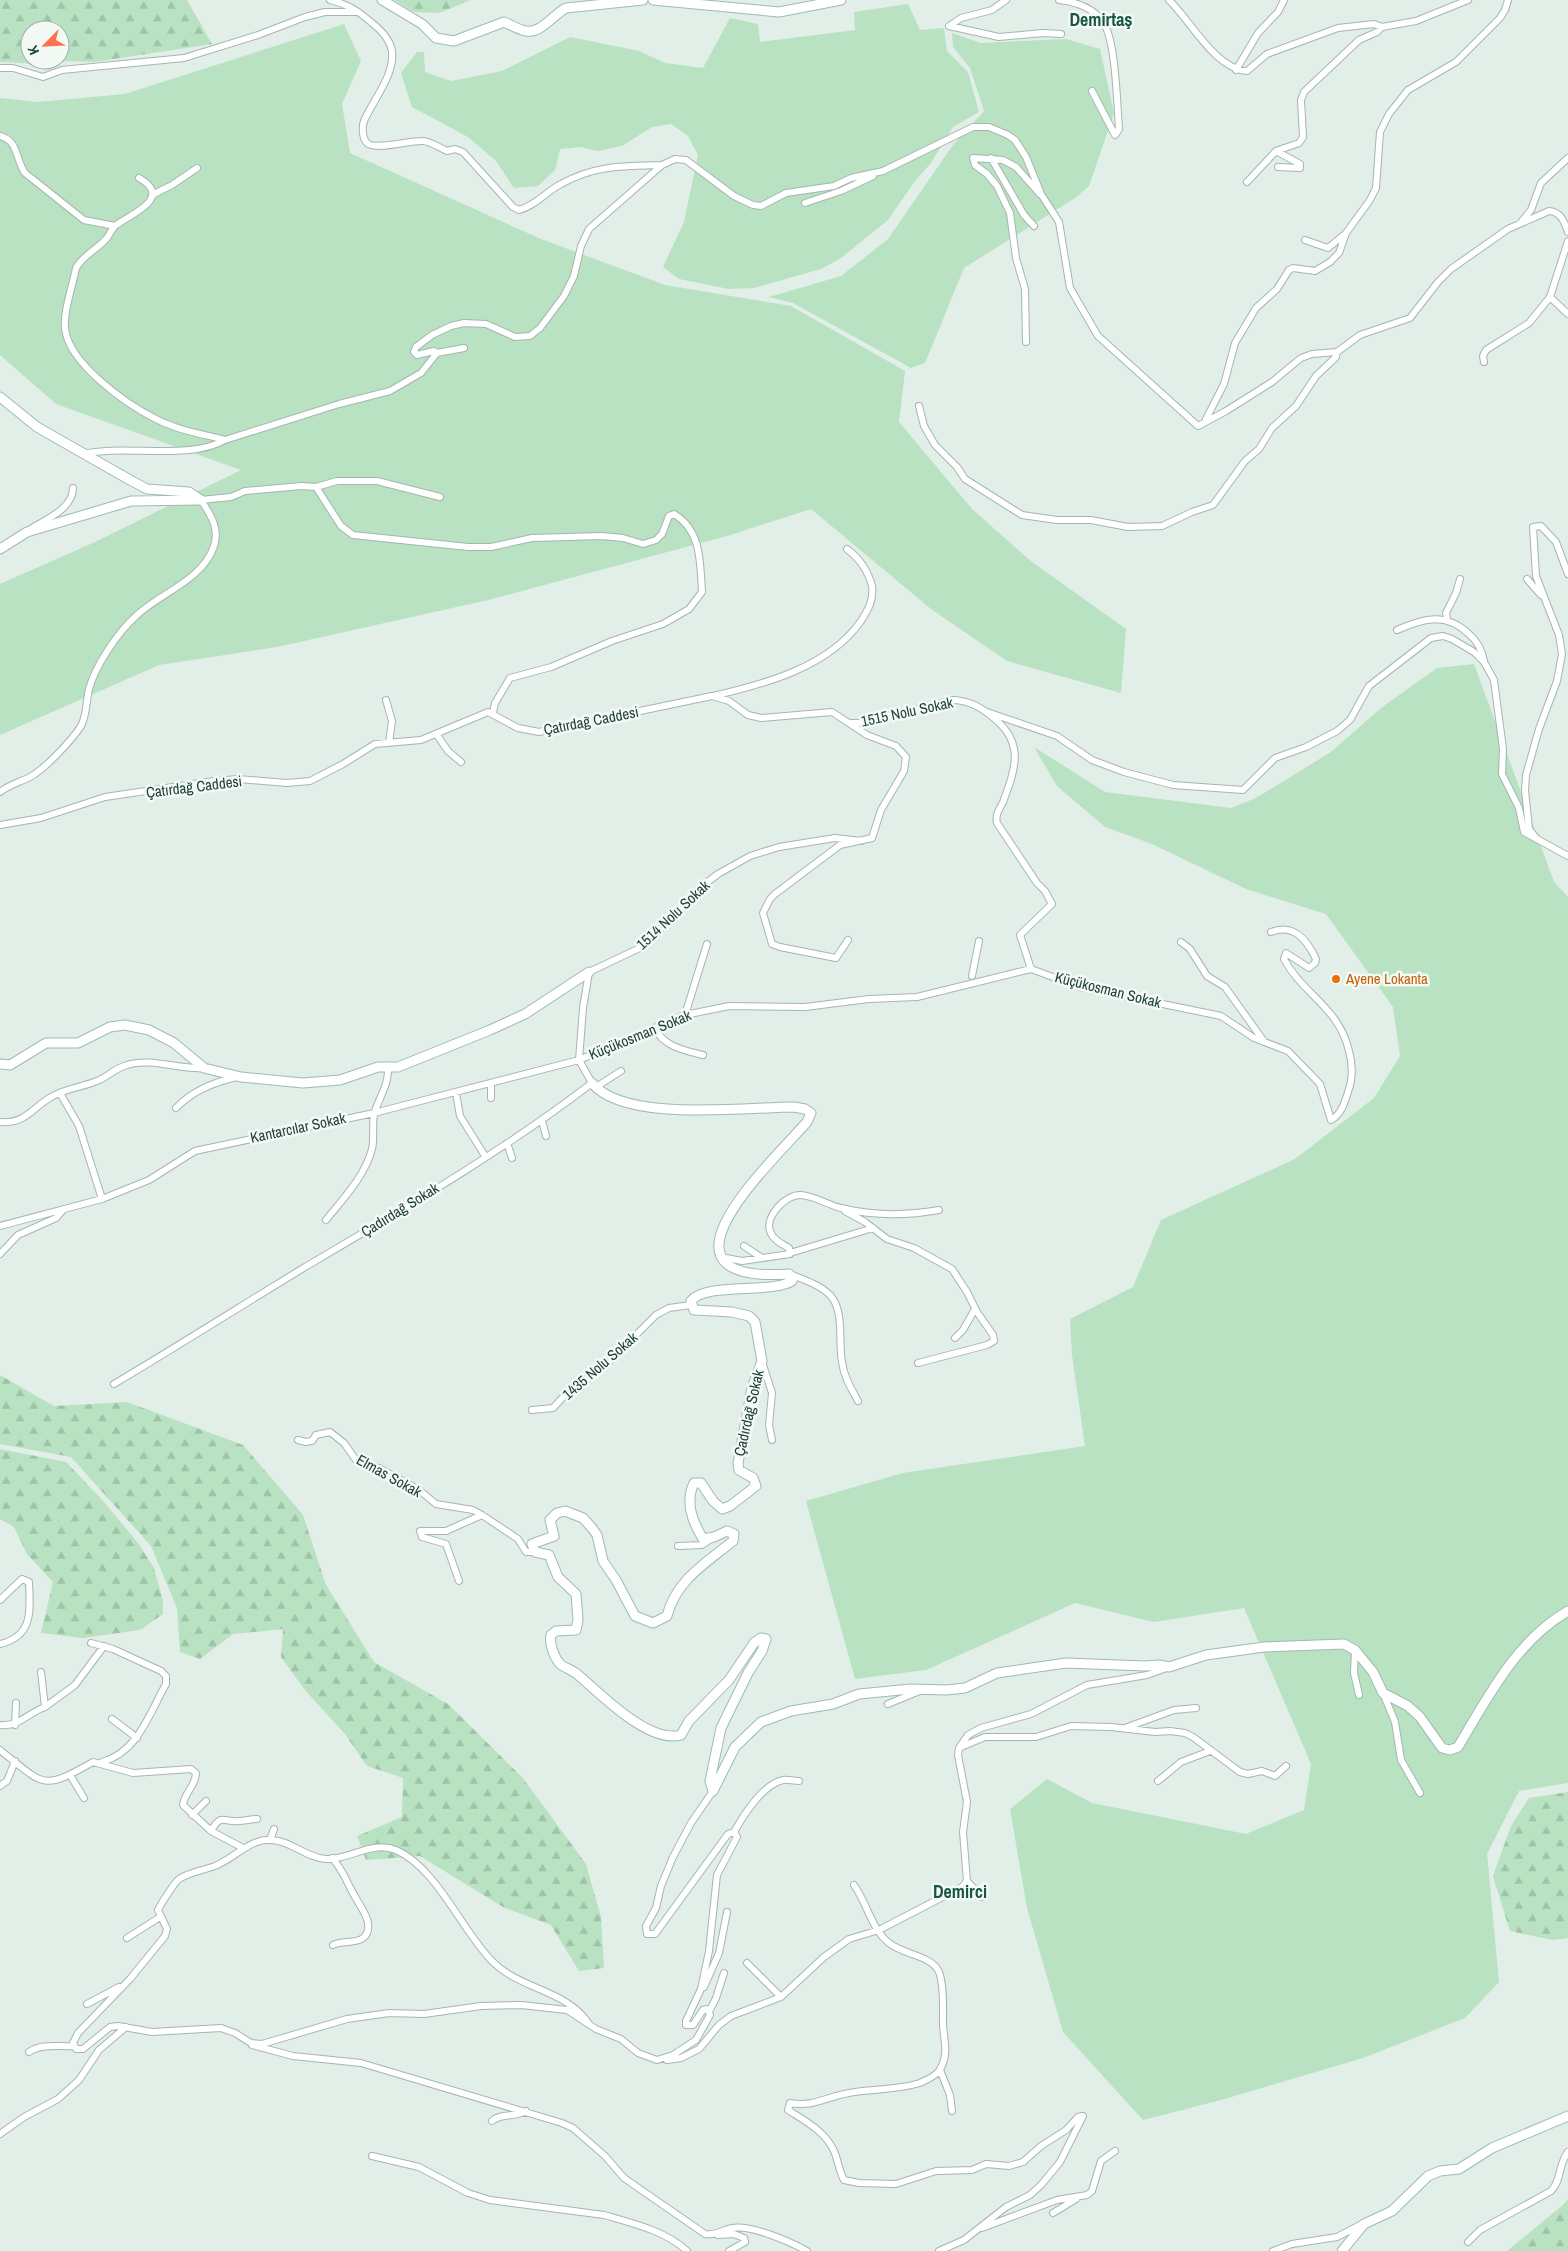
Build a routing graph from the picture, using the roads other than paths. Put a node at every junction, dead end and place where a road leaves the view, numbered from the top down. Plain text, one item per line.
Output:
1 (330, 0) edge
2 (382, 0) edge
3 (643, 0) edge
4 (652, 0) edge
5 (841, 0) edge
6 (1006, 0) edge
7 (1060, 0) edge
8 (1170, 0) edge
9 (1284, 0) edge
10 (1468, 0) edge
11 (1508, 0) edge
12 (358, 12) junction
13 (1382, 27) junction
14 (1061, 34) dead end
15 (0, 68) edge
16 (1236, 70) junction
17 (1092, 91) dead end
18 (0, 136) edge
19 (1276, 151) junction
20 (991, 158) junction
21 (1568, 158) edge
22 (662, 164) junction
23 (1278, 167) dead end
24 (197, 168) dead end
25 (883, 171) junction
26 (139, 178) dead end
27 (1247, 182) dead end
28 (1042, 194) junction
29 (152, 195) junction
30 (805, 203) dead end
31 (1519, 224) junction
32 (114, 226) junction
33 (1034, 226) dead end
34 (1568, 232) edge
35 (1346, 233) junction
36 (1305, 240) dead end
37 (1568, 242) edge
38 (1550, 297) junction
39 (1568, 314) edge
40 (1026, 342) dead end
41 (464, 348) dead end
42 (1337, 352) junction
43 (437, 353) junction
44 (1484, 362) dead end
45 (0, 397) edge
46 (918, 406) dead end
47 (1204, 424) junction
48 (225, 440) junction
49 (82, 454) junction
50 (316, 487) junction
51 (73, 488) dead end
52 (440, 497) dead end
53 (201, 500) junction
54 (27, 532) junction
55 (0, 549) edge
56 (847, 549) dead end
57 (1568, 574) edge
58 (1460, 579) dead end
59 (1527, 579) dead end
60 (1542, 596) junction
61 (1447, 620) junction
62 (1397, 630) dead end
63 (1484, 662) junction
64 (712, 696) junction
65 (386, 700) dead end
66 (987, 712) junction
67 (492, 713) junction
68 (849, 723) junction
69 (437, 735) junction
70 (389, 743) junction
71 (461, 762) dead end
72 (0, 792) edge
73 (0, 825) edge
74 (1537, 839) junction
75 (860, 840) junction
76 (1568, 856) edge
77 (1271, 932) dead end
78 (848, 940) dead end
79 (979, 941) dead end
80 (1181, 942) dead end
81 (708, 944) dead end
82 (1031, 969) junction
83 (589, 972) junction
84 (972, 976) dead end
85 (685, 1015) junction
86 (654, 1028) junction
87 (1263, 1040) junction
88 (703, 1056) dead end
89 (579, 1060) junction
90 (0, 1064) edge
91 (388, 1067) junction
92 (204, 1068) junction
93 (621, 1071) dead end
94 (241, 1077) junction
95 (491, 1084) junction
96 (594, 1085) junction
97 (60, 1093) junction
98 (456, 1093) junction
99 (491, 1098) dead end
100 (176, 1108) dead end
101 (374, 1113) junction
102 (542, 1121) junction
103 (0, 1122) edge
104 (546, 1136) dead end
105 (507, 1143) junction
106 (485, 1156) junction
107 (512, 1158) dead end
108 (102, 1199) junction
109 (840, 1208) junction
110 (63, 1210) junction
111 (939, 1210) dead end
112 (326, 1220) dead end
113 (0, 1226) edge
114 (873, 1228) junction
115 (744, 1246) dead end
116 (790, 1253) junction
117 (0, 1254) edge
118 (721, 1255) junction
119 (762, 1258) junction
120 (792, 1275) junction
121 (691, 1305) junction
122 (975, 1309) junction
123 (955, 1338) dead end
124 (762, 1361) junction
125 (918, 1363) dead end
126 (114, 1384) dead end
127 (858, 1401) dead end
128 (532, 1410) dead end
129 (298, 1440) dead end
130 (772, 1440) dead end
131 (482, 1515) junction
132 (714, 1537) junction
133 (678, 1546) dead end
134 (535, 1552) junction
135 (459, 1580) dead end
136 (0, 1600) edge
137 (1568, 1611) edge
138 (91, 1643) dead end
139 (0, 1644) edge
140 (104, 1646) junction
141 (1355, 1650) junction
142 (1169, 1667) junction
143 (41, 1672) dead end
144 (923, 1690) junction
145 (1383, 1693) junction
146 (1359, 1695) dead end
147 (16, 1704) dead end
148 (888, 1704) dead end
149 (45, 1706) junction
150 (1196, 1708) dead end
151 (112, 1719) dead end
152 (0, 1725) edge
153 (15, 1725) junction
154 (1125, 1728) junction
155 (137, 1738) junction
156 (959, 1748) junction
157 (0, 1750) edge
158 (1210, 1751) junction
159 (14, 1761) junction
160 (102, 1762) junction
161 (1286, 1766) dead end
162 (70, 1775) junction
163 (798, 1781) dead end
164 (1158, 1781) dead end
165 (0, 1786) edge
166 (713, 1791) junction
167 (1420, 1793) dead end
168 (84, 1798) dead end
169 (206, 1801) dead end
170 (192, 1815) junction
171 (256, 1819) dead end
172 (274, 1829) dead end
173 (211, 1831) junction
174 (734, 1832) junction
175 (270, 1840) junction
176 (243, 1848) junction
177 (332, 1858) junction
178 (967, 1881) junction
179 (854, 1885) dead end
180 (982, 1897) dead end
181 (727, 1912) dead end
182 (160, 1917) junction
183 (879, 1930) junction
184 (127, 1938) dead end
185 (333, 1945) dead end
186 (747, 1963) dead end
187 (724, 1973) dead end
188 (127, 1983) junction
189 (701, 1990) junction
190 (781, 1997) junction
191 (86, 2004) dead end
192 (709, 2012) junction
193 (589, 2024) junction
194 (126, 2027) junction
195 (247, 2041) junction
196 (73, 2046) junction
197 (29, 2052) dead end
198 (657, 2060) junction
199 (940, 2070) junction
200 (526, 2111) junction
201 (952, 2111) dead end
202 (1568, 2116) edge
203 (492, 2121) dead end
204 (0, 2134) edge
205 (1115, 2151) dead end
206 (1568, 2152) edge
207 (372, 2156) dead end
208 (1080, 2198) junction
209 (1053, 2213) dead end
210 (1364, 2224) junction
211 (976, 2231) junction
212 (712, 2235) junction
213 (1468, 2242) dead end
214 (688, 2251) edge
215 (729, 2251) edge
216 (807, 2251) edge
217 (939, 2251) edge
218 (1273, 2251) edge
219 (1342, 2251) edge

1 - 12 street
2 - 3 street
4 - 5 street
6 - 14 street
7 - 17 street
8 - 16 street
9 - 16 street
10 - 13 street
11 - 35 street
12 - 15 street
12 - 22 street
13 - 16 street
13 - 19 street
18 - 32 street
19 - 23 street
19 - 27 street
20 - 28 street
20 - 33 street
20 - 40 street
21 - 31 street
22 - 25 street
22 - 43 street
24 - 29 street
25 - 28 street
25 - 30 street
26 - 29 street
28 - 47 street
29 - 32 street
31 - 34 street
31 - 42 street
32 - 48 street
35 - 36 street
35 - 47 street
37 - 38 street
38 - 39 street
38 - 44 street
41 - 43 street
42 - 46 street
42 - 47 street
43 - 48 street
45 - 49 street
48 - 49 street
49 - 53 street
50 - 52 street
50 - 53 street
50 - 67 street
51 - 54 street
53 - 54 street
53 - 72 street
54 - 55 street
56 - 64 street, Çatırdağ Caddesi
57 - 60 street
58 - 61 street
59 - 60 street
60 - 74 street
61 - 62 street
61 - 63 street
63 - 66 street
63 - 74 street
64 - 67 street, Çatırdağ Caddesi
64 - 68 street
65 - 70 street
66 - 68 street, 1515 Nolu Sokak
66 - 82 street, 1515 Nolu Sokak
67 - 69 street, Çatırdağ Caddesi
68 - 75 street
69 - 70 street, Çatırdağ Caddesi
69 - 71 street
70 - 73 street, Çatırdağ Caddesi
74 - 76 street
75 - 78 street
75 - 83 street, 1514 Nolu Sokak
77 - 87 street, Küçükosman Sokak
79 - 84 street
80 - 87 street
81 - 85 street
82 - 85 street, Küçükosman Sokak
82 - 87 street, Küçükosman Sokak
83 - 89 street, Küçükosman Sokak
83 - 91 street, 1514 Nolu Sokak
85 - 86 street, Küçükosman Sokak
86 - 88 street
86 - 89 street, Küçükosman Sokak
89 - 95 street, Kantarcılar Sokak
89 - 96 street
90 - 92 street
91 - 94 street, 1514 Nolu Sokak
91 - 101 street
92 - 94 street, 1514 Nolu Sokak
92 - 97 street
93 - 96 street, Çadırdağ Sokak
94 - 100 street
95 - 98 street, Kantarcılar Sokak
95 - 99 street
96 - 102 street, Çadırdağ Sokak
96 - 118 street
97 - 103 street
97 - 108 street
98 - 101 street, Kantarcılar Sokak
98 - 106 street
101 - 108 street, Kantarcılar Sokak
101 - 112 street
102 - 104 street
102 - 105 street, Çadırdağ Sokak
105 - 106 street, Çadırdağ Sokak
105 - 107 street
106 - 126 street, Çadırdağ Sokak
108 - 110 street, Kantarcılar Sokak
109 - 111 street
109 - 114 street
109 - 116 street
110 - 113 street, Kantarcılar Sokak
110 - 117 street
114 - 116 street
114 - 122 street
115 - 119 street
116 - 119 street
118 - 119 street
118 - 120 street
120 - 121 street
120 - 127 street
121 - 124 street, Çadırdağ Sokak
121 - 128 street, 1435 Nolu Sokak
122 - 123 street
122 - 125 street
124 - 130 street
124 - 132 street, Çadırdağ Sokak
129 - 131 street, Elmas Sokak
131 - 134 street, Elmas Sokak
131 - 135 street
132 - 133 street
132 - 134 street
134 - 166 street
136 - 139 street
137 - 145 street
138 - 140 street
140 - 149 street
140 - 155 street
141 - 142 street
141 - 145 street
141 - 146 street
142 - 144 street
142 - 156 street
143 - 149 street
144 - 148 street
144 - 166 street
145 - 167 street
147 - 153 street
149 - 153 street
150 - 154 street
151 - 155 street
152 - 153 street
154 - 156 street
154 - 158 street
155 - 160 street
156 - 178 street
157 - 159 street
158 - 161 street
158 - 164 street
159 - 162 street
159 - 165 street
160 - 162 street
160 - 170 street
162 - 168 street
163 - 174 street
166 - 174 street
169 - 170 street
170 - 173 street
171 - 173 street
172 - 175 street
173 - 176 street
174 - 189 street
175 - 176 street
175 - 177 street
176 - 182 street
177 - 185 street
177 - 193 street
178 - 180 street
178 - 183 street
179 - 183 street
181 - 189 street
182 - 184 street
182 - 188 street
183 - 190 street
183 - 199 street
186 - 190 street
187 - 192 street
188 - 191 street
188 - 196 street
189 - 192 street
190 - 198 street
192 - 198 street
193 - 195 street
193 - 198 street
194 - 195 street
194 - 196 street
194 - 204 street
195 - 200 street
196 - 197 street
199 - 201 street
199 - 211 street
200 - 203 street
200 - 212 street
202 - 210 street
205 - 208 street
206 - 213 street
207 - 214 street
208 - 209 street
208 - 211 street
210 - 218 street
210 - 219 street
211 - 217 street
212 - 215 street
212 - 216 street

